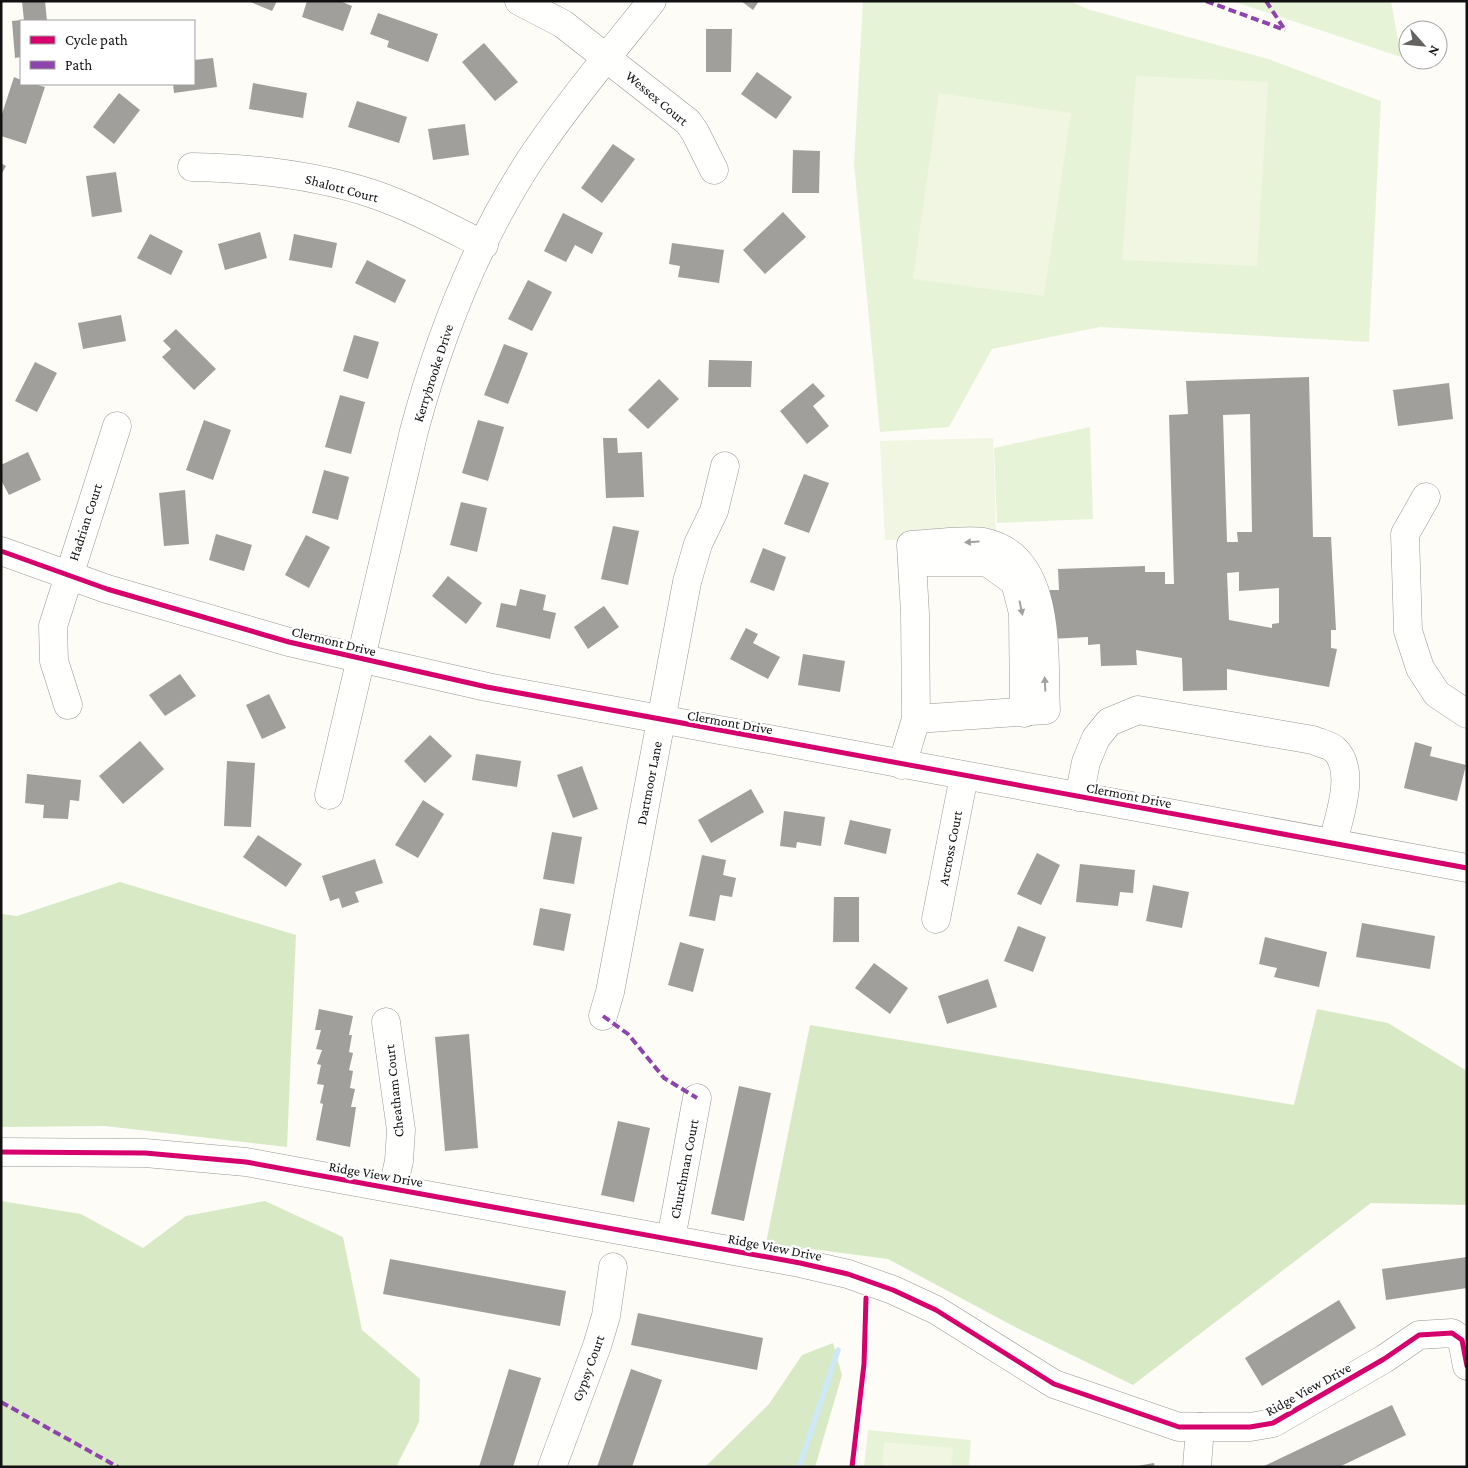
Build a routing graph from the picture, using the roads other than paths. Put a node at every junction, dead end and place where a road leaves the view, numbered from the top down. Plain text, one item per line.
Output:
1 (519, 1) edge
2 (652, 1) edge
3 (607, 57) junction
4 (192, 168) dead end
5 (714, 170) dead end
6 (484, 245) junction
7 (117, 426) dead end
8 (725, 466) dead end
9 (1426, 497) dead end
10 (1, 551) edge
11 (68, 575) junction
12 (361, 659) junction
13 (68, 705) dead end
14 (1467, 714) edge
15 (916, 719) junction
16 (661, 720) junction
17 (902, 765) junction
18 (964, 776) junction
19 (329, 795) dead end
20 (1079, 797) junction
21 (1333, 842) junction
22 (1467, 868) edge
23 (936, 920) dead end
24 (603, 1016) dead end
25 (386, 1022) dead end
26 (697, 1098) dead end
27 (1, 1152) edge
28 (393, 1188) junction
29 (671, 1239) junction
30 (613, 1267) dead end
31 (1467, 1366) edge
32 (1200, 1427) junction
33 (552, 1467) edge
34 (1198, 1467) edge

1 - 3 street, Wessex Court
2 - 3 street, Kerrybrooke Drive
3 - 5 street, Wessex Court
3 - 6 street, Kerrybrooke Drive
4 - 6 street, Shalott Court
6 - 12 street, Kerrybrooke Drive
7 - 11 street, Hadrian Court
8 - 16 street, Dartmoor Lane
9 - 14 street
10 - 11 street, Clermont Drive
11 - 12 street, Clermont Drive
11 - 13 street, Hadrian Court
12 - 16 street, Clermont Drive
12 - 19 street, Kerrybrooke Drive
15 - 15 street
15 - 17 street
16 - 17 street, Clermont Drive
16 - 24 street, Dartmoor Lane
17 - 18 street, Clermont Drive
18 - 20 street, Clermont Drive
18 - 23 street, Arcross Court
20 - 21 street, Clermont Drive
20 - 21 street
21 - 22 street, Clermont Drive
25 - 28 street, Cheatham Court
26 - 29 street, Churchman Court
27 - 28 street, Ridge View Drive
28 - 29 street, Ridge View Drive
29 - 32 street, Ridge View Drive
30 - 33 street, Gypsy Court
31 - 32 street, Ridge View Drive
32 - 34 street

